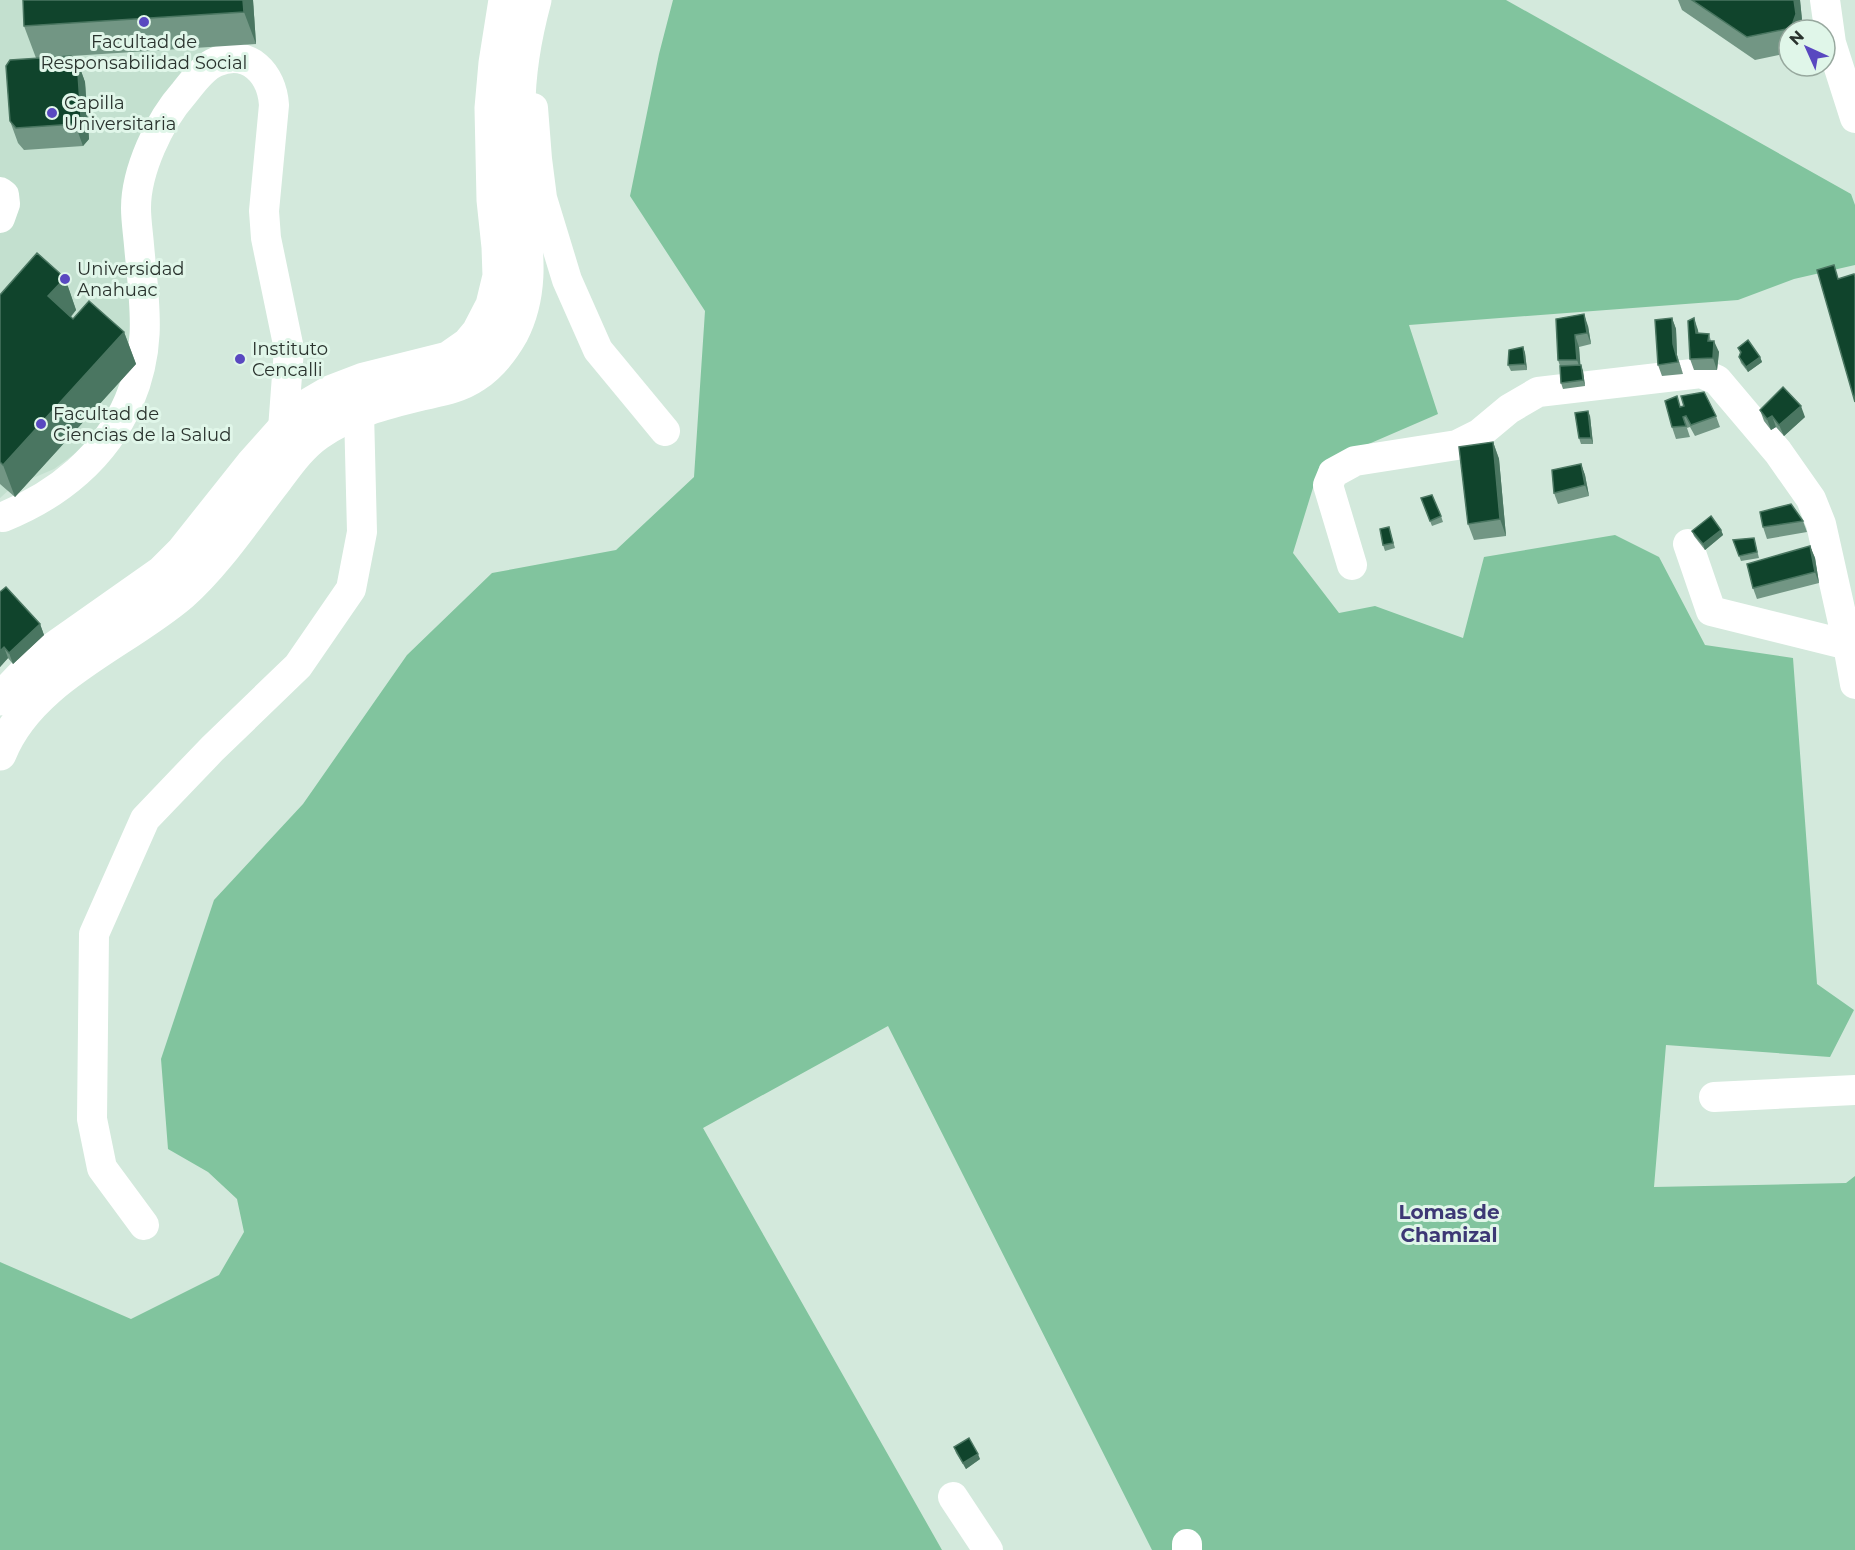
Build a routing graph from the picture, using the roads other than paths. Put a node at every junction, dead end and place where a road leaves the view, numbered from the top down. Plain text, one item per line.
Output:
1 (505, 0) edge
2 (535, 0) edge
3 (1826, 0) edge
4 (1846, 0) edge
5 (520, 79) junction
6 (1844, 87) junction
7 (1855, 118) edge
8 (0, 192) edge
9 (0, 218) edge
10 (353, 398) junction
11 (665, 431) dead end
12 (294, 436) junction
13 (3, 517) dead end
14 (1688, 544) dead end
15 (1352, 564) dead end
16 (1848, 645) junction
17 (1855, 684) edge
18 (0, 699) edge
19 (0, 754) edge
20 (1855, 1090) edge
21 (1714, 1097) dead end
22 (144, 1226) dead end
23 (953, 1497) dead end
24 (988, 1550) edge

1 - 10 main road
2 - 5 main road
3 - 6 street
4 - 6 street
5 - 10 main road
5 - 11 street
6 - 7 street
8 - 9 street
10 - 12 main road
10 - 22 street
12 - 13 street
12 - 18 main road
12 - 19 main road
14 - 16 street
15 - 16 street
16 - 17 street
20 - 21 street
23 - 24 street

